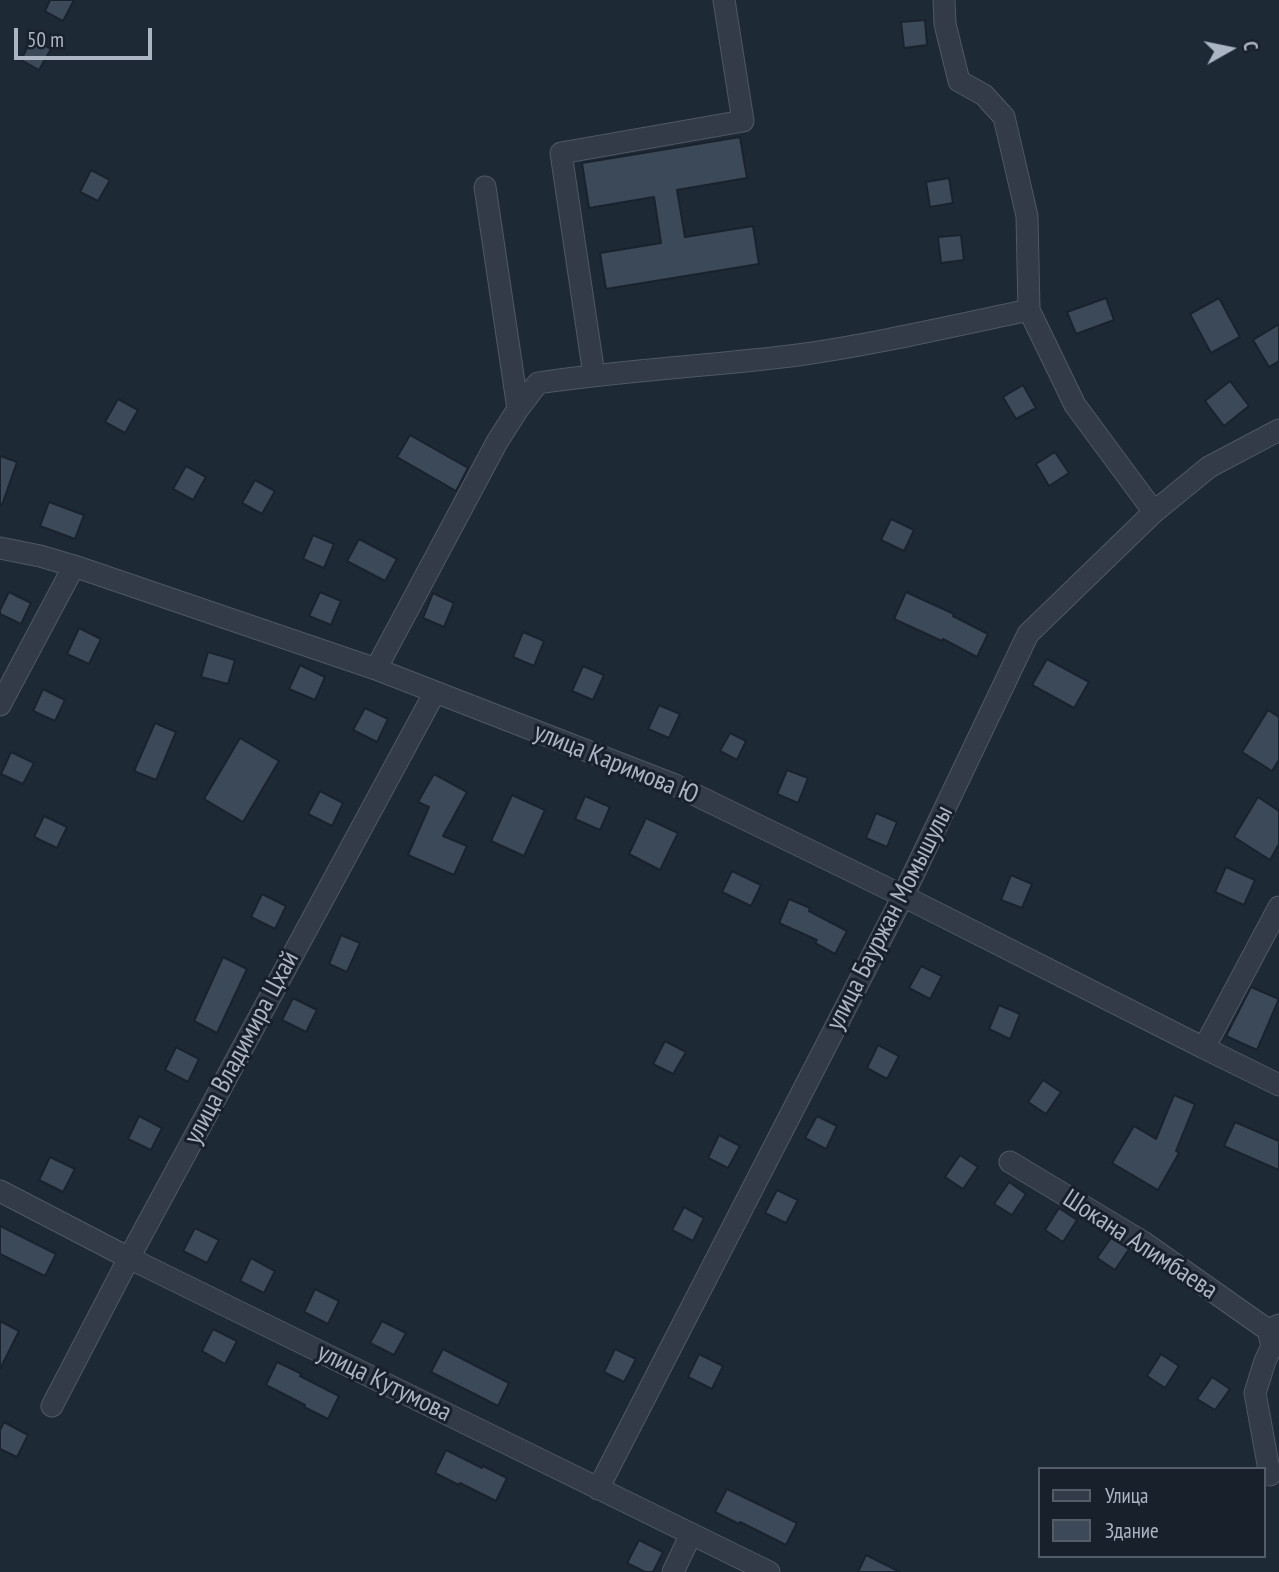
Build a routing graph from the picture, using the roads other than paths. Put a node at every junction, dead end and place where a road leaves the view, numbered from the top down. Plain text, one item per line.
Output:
1 (724, 0) edge
2 (944, 0) edge
3 (485, 187) dead end
4 (1029, 310) junction
5 (594, 374) junction
6 (518, 409) junction
7 (1279, 430) edge
8 (1154, 512) junction
9 (0, 548) edge
10 (74, 566) junction
11 (376, 669) junction
12 (436, 692) junction
13 (0, 705) edge
14 (903, 896) junction
15 (1279, 907) edge
16 (1204, 1048) junction
17 (1279, 1085) edge
18 (1010, 1162) dead end
19 (0, 1191) edge
20 (129, 1258) junction
21 (1274, 1327) edge
22 (52, 1406) dead end
23 (1270, 1475) dead end
24 (598, 1489) junction
25 (691, 1534) junction
26 (673, 1572) edge
27 (769, 1572) edge

1 - 5 street
2 - 4 street
3 - 6 street
4 - 5 street
4 - 8 street
5 - 6 street
6 - 11 street
7 - 8 street, улица Бауржан Момышулы
8 - 14 street, улица Бауржан Момышулы
9 - 10 street, улица Каримова Ю
10 - 11 street, улица Каримова Ю
10 - 13 street
11 - 12 street, улица Каримова Ю
12 - 14 street, улица Каримова Ю
12 - 20 street, улица Владимира Цхай
14 - 16 street, улица Каримова Ю
14 - 24 street, улица Бауржан Момышулы
15 - 16 street
16 - 17 street, улица Каримова Ю
18 - 21 street, Шокана Алимбаева
19 - 20 street, улица Кутумова
20 - 22 street, улица Владимира Цхай
20 - 24 street, улица Кутумова
21 - 23 street, Шокана Алимбаева
24 - 25 street, улица Кутумова
25 - 26 street
25 - 27 street, улица Кутумова

